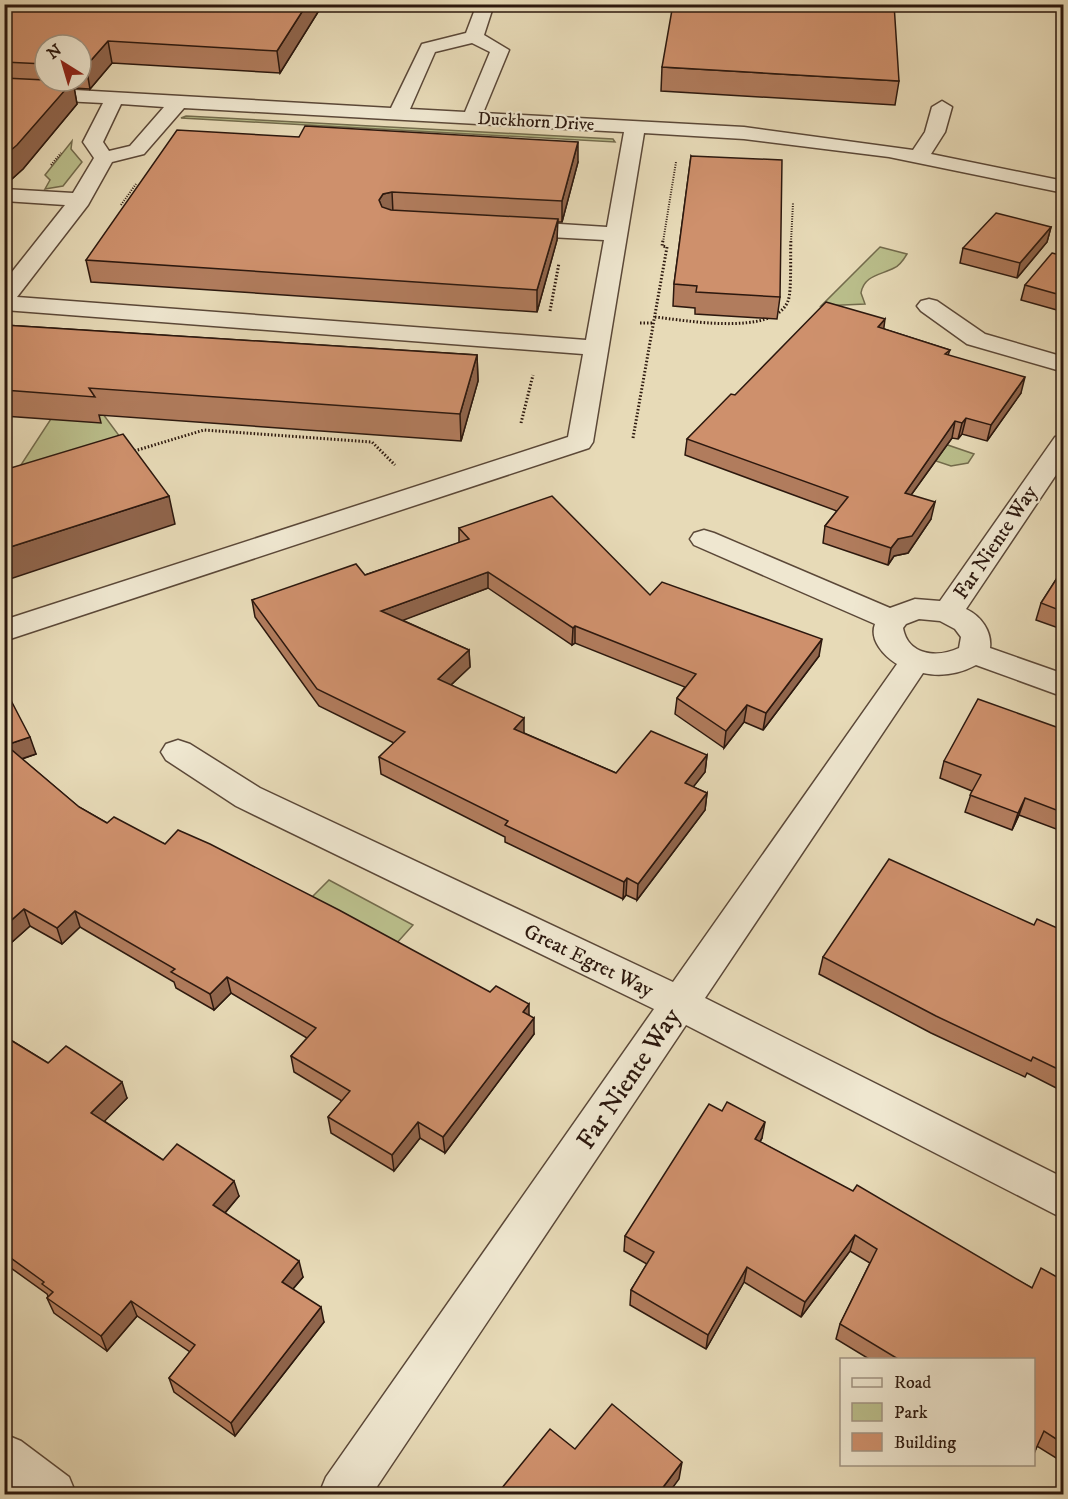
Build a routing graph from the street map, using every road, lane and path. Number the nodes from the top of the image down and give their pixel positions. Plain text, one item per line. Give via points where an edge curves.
1 (486, 4) edge
2 (474, 37) junction
3 (4, 92) edge
4 (115, 98) junction
5 (179, 101) junction
6 (942, 107) dead end
7 (398, 113) junction
8 (472, 117) junction
9 (635, 126) junction
10 (63, 151) dead end
11 (919, 156) junction
12 (104, 158) junction
13 (676, 159) dead end
14 (49, 168) dead end
15 (141, 177) edge
16 (1064, 187) edge
17 (4, 195) edge
18 (80, 200) junction
19 (793, 203) dead end
20 (120, 206) dead end
21 (497, 227) edge
22 (616, 234) junction
23 (4, 298) edge
24 (4, 303) edge
25 (929, 306) dead end
26 (655, 317) junction
27 (596, 348) junction
28 (1064, 365) edge
29 (522, 373) dead end
30 (521, 425) dead end
31 (633, 438) dead end
32 (1064, 443) edge
33 (124, 454) edge
34 (385, 469) dead end
35 (704, 539) dead end
36 (948, 612) junction
37 (891, 620) junction
38 (4, 631) edge
39 (974, 653) junction
40 (914, 662) junction
41 (1064, 686) edge
42 (178, 752) dead end
43 (679, 1003) junction
44 (1064, 1200) edge
45 (4, 1458) edge
46 (52, 1494) edge
47 (343, 1494) edge

1 - 2 street
2 - 7 street via 428,48
2 - 8 street via 500,50
3 - 4 street, Duckhorn Drive
4 - 5 street, Duckhorn Drive
4 - 12 street via 93,142
5 - 7 street, Duckhorn Drive
5 - 12 street via 137,150
6 - 11 street via 935,132
7 - 8 street, Duckhorn Drive
8 - 9 street, Duckhorn Drive
9 - 11 street, Duckhorn Drive via 802,139
9 - 22 street
10 - 14 path
11 - 16 street, Duckhorn Drive
12 - 18 street
13 - 26 path
15 - 20 path
17 - 18 street
18 - 23 street
19 - 26 path via 788,301 779,314 747,324
21 - 22 street
22 - 27 street
24 - 27 street
25 - 28 street via 976,339
26 - 31 path
27 - 38 street via 580,442
29 - 30 path via 533,374
32 - 36 street, Far Niente Way
33 - 34 path via 204,430 372,442 396,465
35 - 37 street
36 - 37 street via 915,609 903,611
36 - 39 street via 973,630 977,645
37 - 40 street via 886,633 888,640
39 - 40 street via 950,666
39 - 41 street
40 - 43 street, Far Niente Way
42 - 43 street, Great Egret Way via 248,797
43 - 44 street, Great Egret Way
43 - 47 street, Far Niente Way
45 - 46 street

